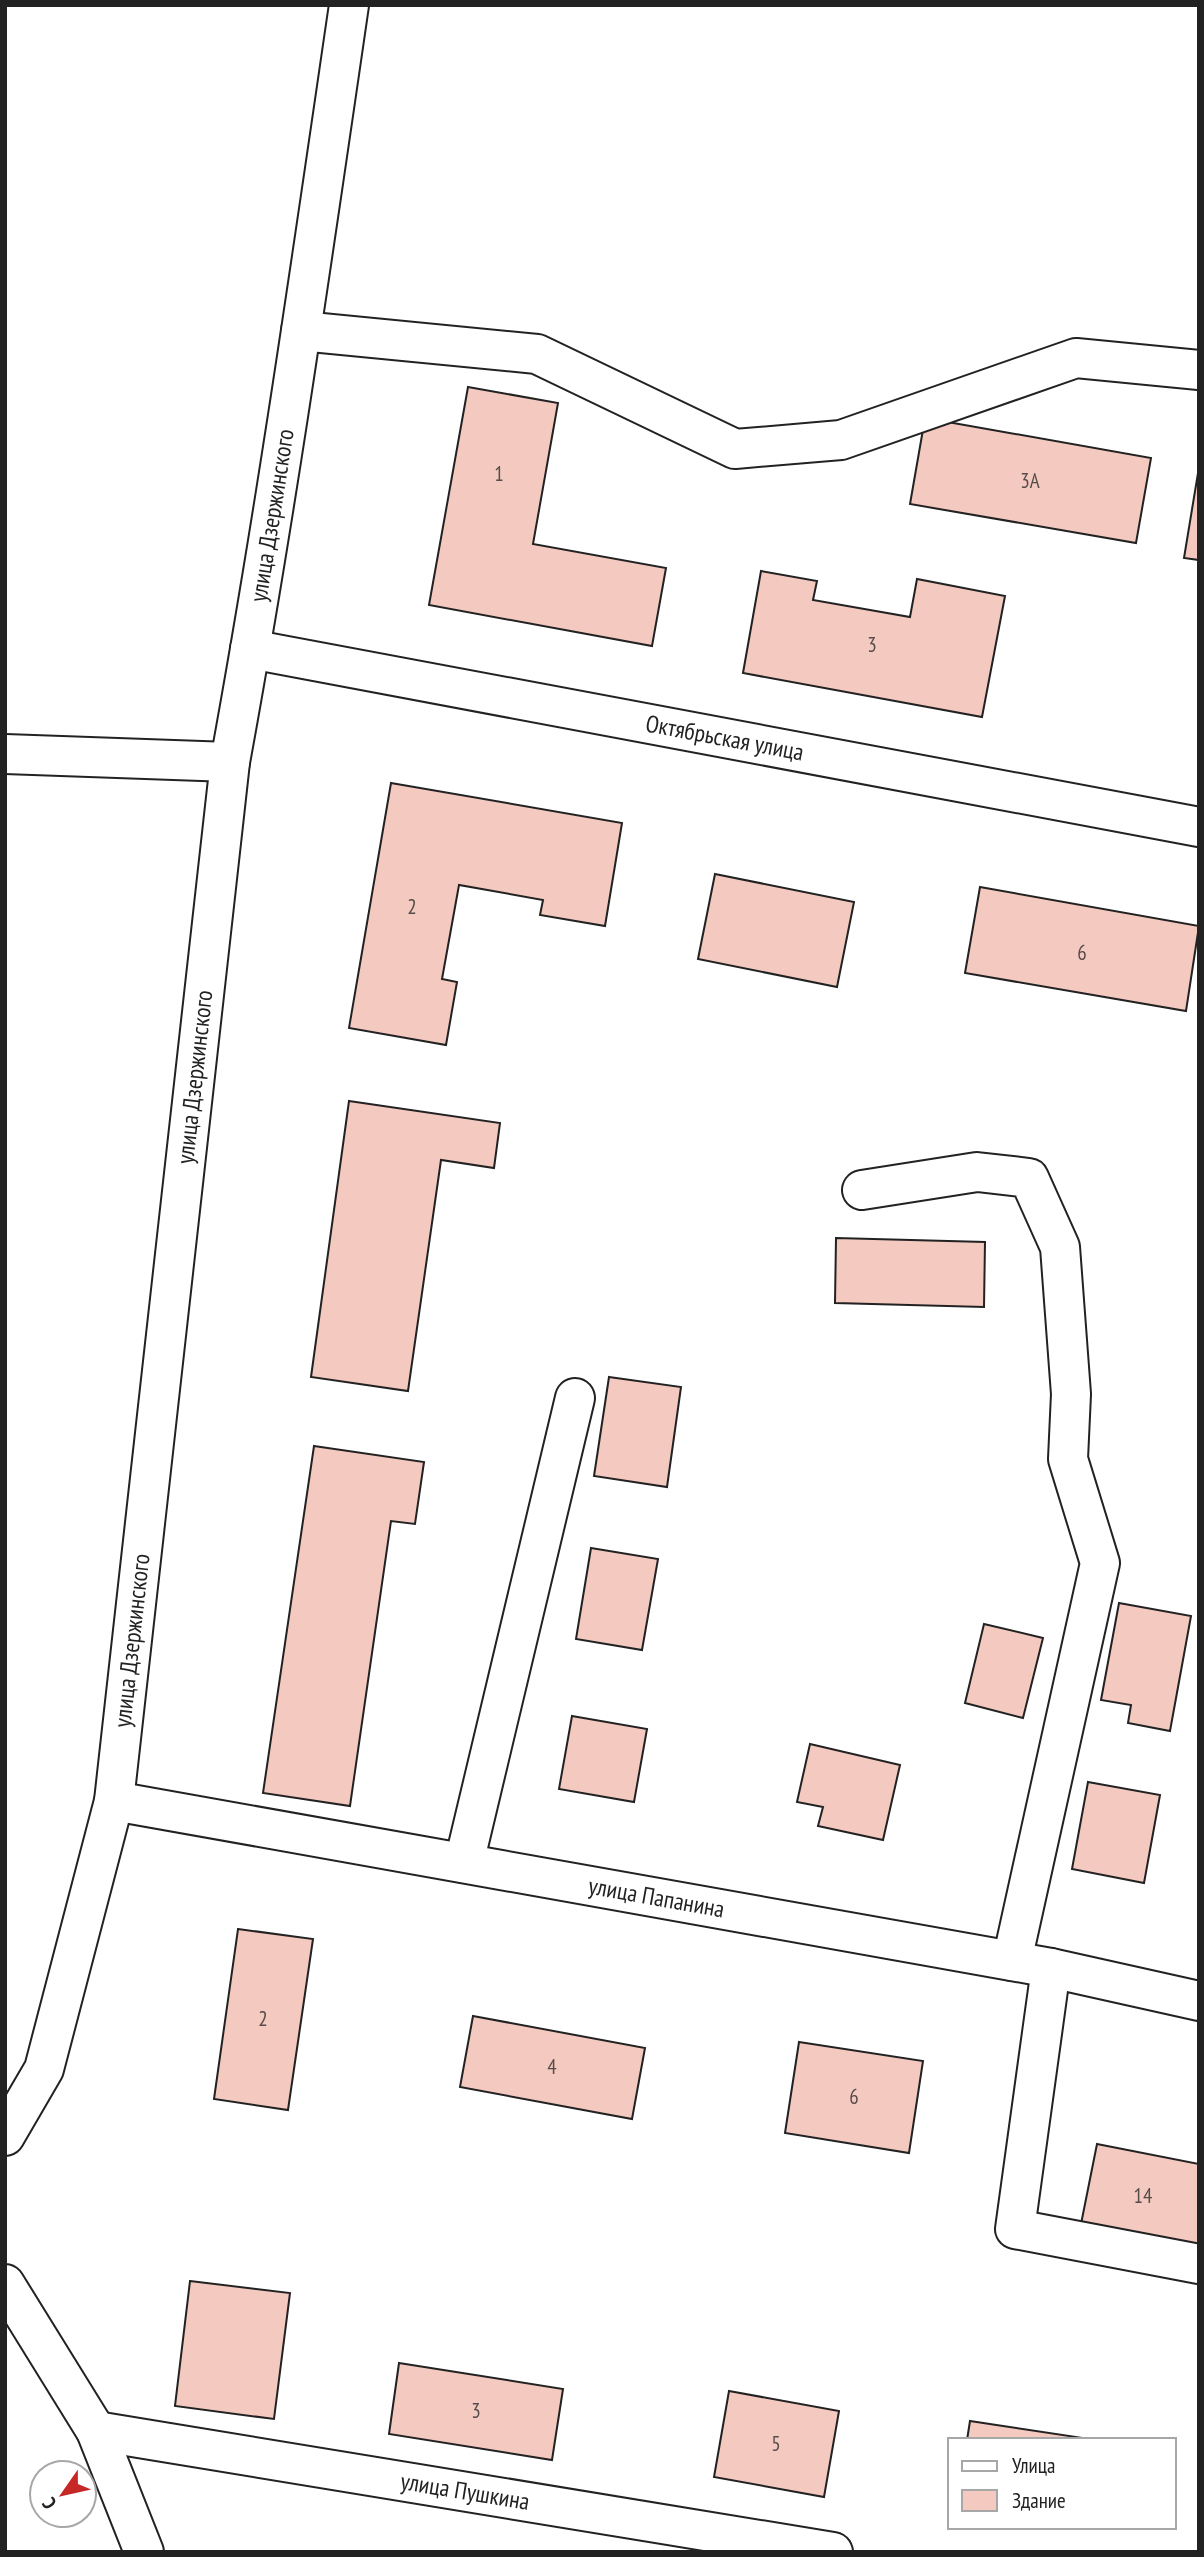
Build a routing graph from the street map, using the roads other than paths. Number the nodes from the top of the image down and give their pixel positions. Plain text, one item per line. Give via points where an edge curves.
1 (349, 5) edge
2 (301, 331) junction
3 (1199, 370) edge
4 (250, 649) junction
5 (5, 754) edge
6 (230, 762) junction
7 (1199, 827) edge
8 (862, 1190) dead end
9 (575, 1398) dead end
10 (114, 1801) junction
11 (464, 1863) junction
12 (1012, 1961) junction
13 (1051, 1968) junction
14 (1199, 2001) edge
15 (5, 2136) edge
16 (1199, 2264) edge
17 (5, 2284) edge
18 (96, 2431) junction
19 (144, 2552) edge
20 (833, 2552) edge

1 - 2 street, улица Дзержинского
2 - 3 street via 537,354 735,449 841,440 1076,358
2 - 4 street, улица Дзержинского
4 - 6 street, улица Дзержинского
4 - 7 street, Октябрьская улица
5 - 6 street
6 - 10 street, улица Дзержинского
8 - 12 street via 977,1172 1029,1178 1060,1247 1071,1394 1068,1459 1100,1563
9 - 11 street
10 - 11 street, улица Папанина
10 - 15 street, улица Дзержинского via 44,2069
11 - 12 street, улица Папанина
12 - 13 street, улица Папанина
13 - 14 street, улица Папанина
13 - 16 street via 1015,2229
17 - 18 street
18 - 19 street
18 - 20 street, улица Пушкина

